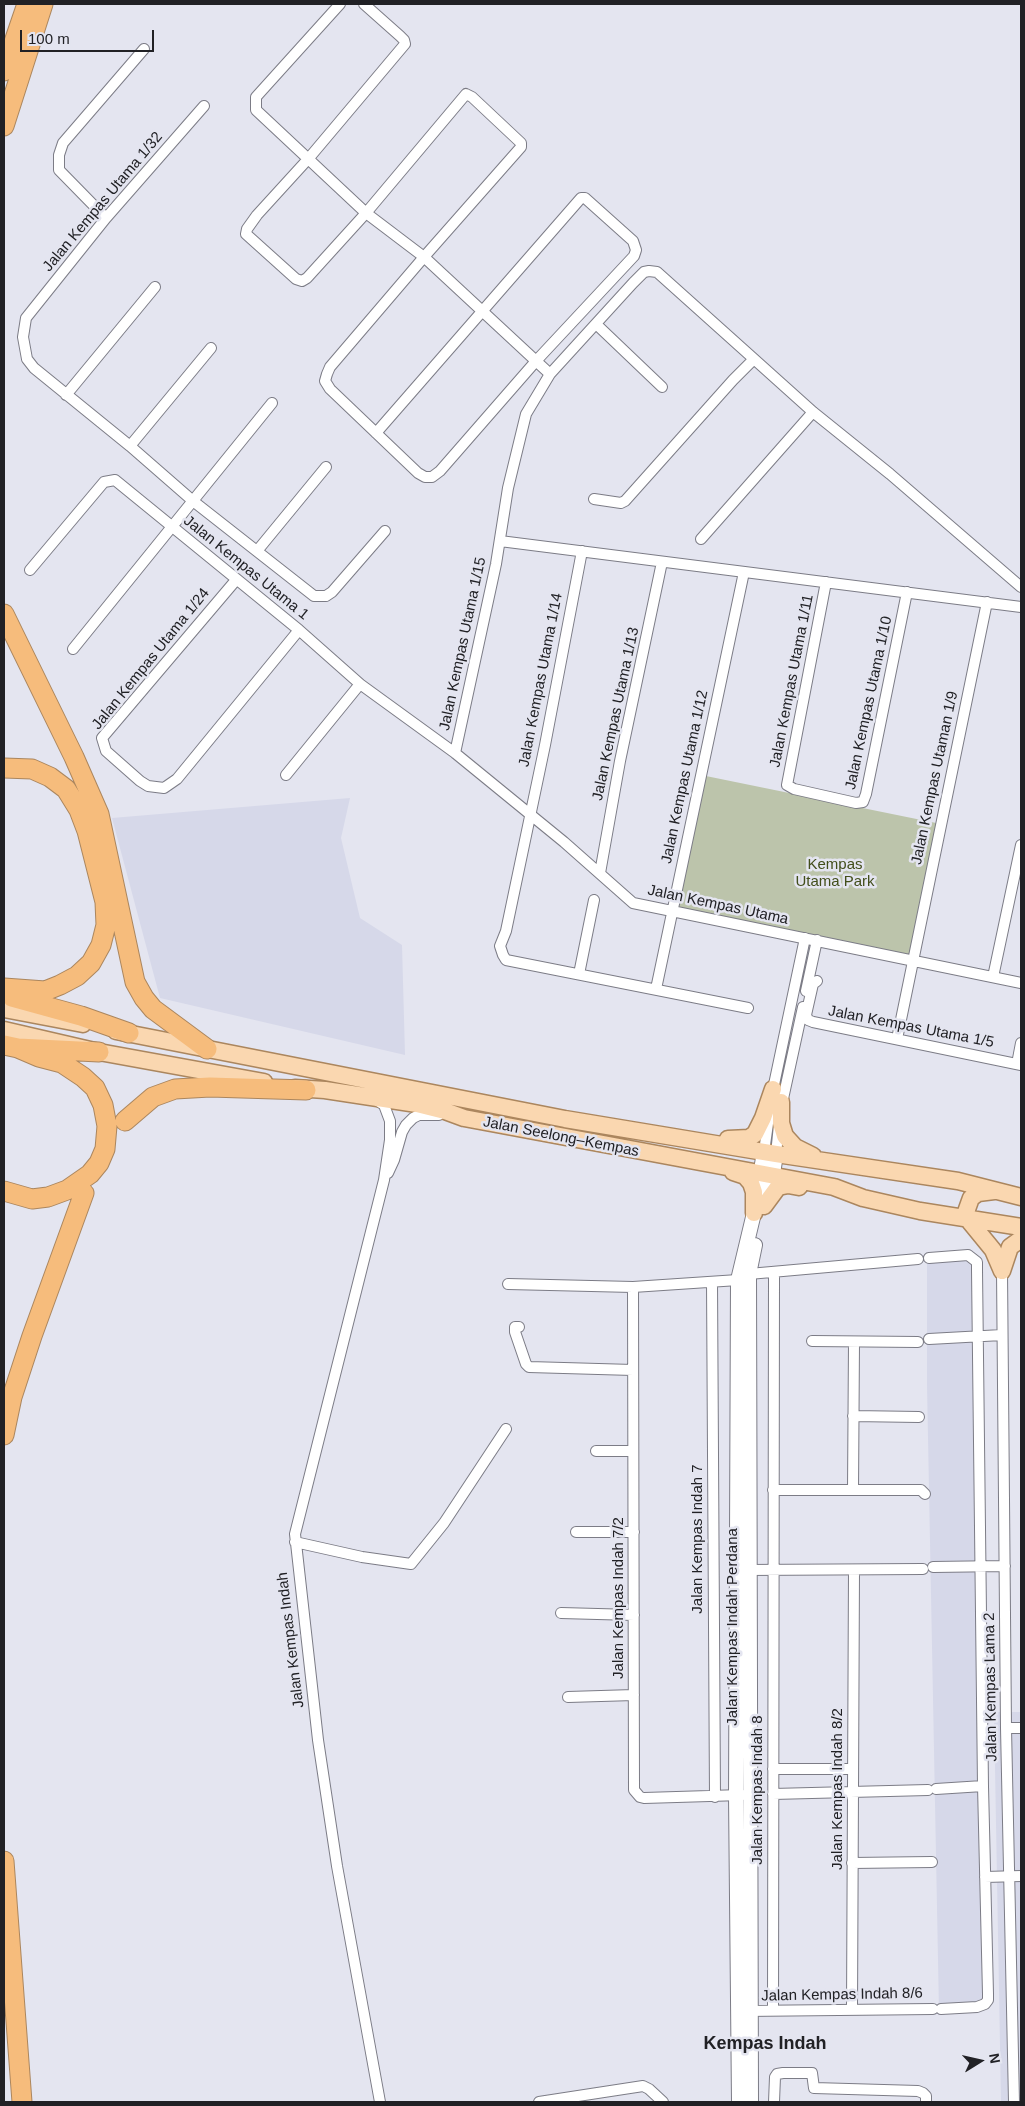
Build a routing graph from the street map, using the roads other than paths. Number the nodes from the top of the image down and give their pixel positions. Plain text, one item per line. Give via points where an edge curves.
1 (27, 4) edge
2 (43, 4) edge
3 (340, 4) edge
4 (364, 4) edge
5 (144, 49) dead end
6 (4, 71) edge
7 (204, 106) dead end
8 (4, 126) edge
9 (309, 158) junction
10 (366, 213) junction
11 (106, 218) junction
12 (424, 257) junction
13 (155, 287) dead end
14 (481, 310) junction
15 (596, 324) junction
16 (211, 348) dead end
17 (754, 359) junction
18 (536, 361) junction
19 (550, 374) junction
20 (662, 387) dead end
21 (66, 395) junction
22 (272, 403) dead end
23 (813, 412) junction
24 (376, 433) junction
25 (130, 446) junction
26 (326, 468) dead end
27 (594, 499) dead end
28 (193, 501) junction
29 (172, 528) junction
30 (386, 530) dead end
31 (701, 539) dead end
32 (500, 541) junction
33 (256, 551) junction
34 (582, 552) junction
35 (662, 562) junction
36 (30, 570) dead end
37 (744, 572) junction
38 (236, 580) junction
39 (826, 582) junction
40 (1021, 587) edge
41 (907, 592) junction
42 (987, 602) junction
43 (1021, 607) edge
44 (4, 614) edge
45 (299, 630) junction
46 (73, 649) dead end
47 (360, 684) junction
48 (455, 752) junction
49 (4, 768) edge
50 (286, 775) dead end
51 (788, 785) joint
52 (529, 815) junction
53 (1021, 845) edge
54 (600, 873) junction
55 (594, 900) dead end
56 (672, 910) junction
57 (805, 938) junction
58 (817, 940) junction
59 (913, 960) junction
60 (579, 974) junction
61 (993, 977) junction
62 (817, 981) dead end
63 (1021, 983) edge
64 (4, 988) edge
65 (656, 989) junction
66 (4, 995) edge
67 (748, 1008) dead end
68 (4, 1009) edge
69 (4, 1030) edge
70 (129, 1033) junction
71 (898, 1039) junction
72 (1021, 1043) edge
73 (11, 1046) edge
74 (207, 1049) junction
75 (99, 1052) junction
76 (1019, 1064) edge
77 (306, 1090) junction
78 (777, 1095) junction
79 (364, 1096) junction
80 (464, 1118) junction
81 (565, 1119) junction
82 (125, 1121) dead end
83 (770, 1153) junction
84 (671, 1157) junction
85 (831, 1162) junction
86 (767, 1173) junction
87 (384, 1180) junction
88 (4, 1191) edge
89 (997, 1191) junction
90 (84, 1193) dead end
91 (1021, 1197) edge
92 (863, 1198) junction
93 (759, 1209) junction
94 (966, 1217) junction
95 (1021, 1227) edge
96 (1021, 1239) edge
97 (929, 1258) dead end
98 (918, 1259) dead end
99 (1002, 1271) junction
100 (774, 1272) junction
101 (744, 1277) junction
102 (712, 1282) junction
103 (508, 1284) dead end
104 (633, 1287) junction
105 (519, 1327) dead end
106 (1002, 1335) junction
107 (977, 1336) junction
108 (929, 1339) dead end
109 (812, 1341) dead end
110 (854, 1342) junction
111 (918, 1342) dead end
112 (633, 1370) junction
113 (853, 1416) junction
114 (919, 1417) dead end
115 (506, 1429) dead end
116 (4, 1435) edge
117 (596, 1451) dead end
118 (633, 1451) junction
119 (773, 1490) junction
120 (853, 1490) junction
121 (925, 1494) dead end
122 (576, 1532) dead end
123 (634, 1532) junction
124 (295, 1542) junction
125 (981, 1566) junction
126 (1005, 1566) junction
127 (742, 1570) junction
128 (773, 1570) junction
129 (854, 1570) junction
130 (561, 1613) dead end
131 (634, 1615) junction
132 (634, 1695) junction
133 (568, 1697) dead end
134 (1006, 1728) junction
135 (1021, 1728) edge
136 (773, 1769) junction
137 (853, 1769) junction
138 (983, 1786) junction
139 (853, 1792) junction
140 (773, 1794) junction
141 (743, 1795) junction
142 (715, 1796) junction
143 (4, 1860) edge
144 (932, 1862) dead end
145 (852, 1863) junction
146 (1010, 1876) junction
147 (1021, 1876) edge
148 (985, 1877) junction
149 (852, 2009) junction
150 (773, 2010) junction
151 (744, 2011) junction
152 (1017, 2023) edge
153 (22, 2102) edge
154 (380, 2102) edge
155 (539, 2102) edge
156 (663, 2102) edge
157 (739, 2102) edge
158 (751, 2102) edge
159 (774, 2102) edge
160 (926, 2102) edge
161 (1014, 2102) edge

1 - 6 highway
2 - 8 highway
3 - 9 street via 256,97 255,108 260,115
4 - 9 street via 405,44
5 - 11 street via 63,143 59,155 59,170
7 - 11 street, Jalan Kempas Utama 1/32
9 - 10 street
9 - 10 street via 257,215 247,229 250,240 296,280 302,281
10 - 12 street
10 - 12 street via 466,94 472,97 522,143 521,147
11 - 21 street, Jalan Kempas Utama 1/32 via 26,318 23,337 27,359
12 - 14 street
12 - 24 street via 330,367 325,381
13 - 21 street
14 - 18 street
14 - 18 street via 580,198 585,198 633,241 634,256
14 - 24 street
15 - 17 street, Jalan Kempas Utama 1/15 via 644,272 657,272
15 - 19 street, Jalan Kempas Utama 1/15
15 - 20 street
16 - 25 street
17 - 23 street, Jalan Kempas Utama 1/15
17 - 27 street via 625,500
18 - 19 street
18 - 24 street via 432,477 418,473
19 - 32 street, Jalan Kempas Utama 1/15 via 526,414 508,488
21 - 25 street
22 - 28 street
23 - 31 street
23 - 40 street, Jalan Kempas Utama 1/15
25 - 28 street
26 - 33 street
28 - 29 street
28 - 33 street
29 - 36 street, Jalan Kempas Utama 1 via 115,480 110,480 104,482
29 - 38 street, Jalan Kempas Utama 1
29 - 46 street
30 - 33 street via 332,592 320,597 308,593
32 - 34 street
32 - 48 street, Jalan Kempas Utama 1/15
34 - 35 street
34 - 52 street, Jalan Kempas Utama 1/14
35 - 37 street
35 - 54 street, Jalan Kempas Utama 1/13
37 - 39 street
37 - 56 street, Jalan Kempas Utama 1/12
38 - 45 street, Jalan Kempas Utama 1
38 - 45 street, Jalan Kempas Utama 1/24 via 102,738 106,751 140,781 148,786 164,788 177,779
39 - 41 street
39 - 51 street, Jalan Kempas Utama 1/11
41 - 42 street
41 - 51 street, Jalan Kempas Utama 1/10 via 863,802 794,789
42 - 43 street
42 - 59 street, Jalan Kempas Utaman 1/9
44 - 74 highway via 99,814 135,982 153,1009
45 - 47 street, Jalan Kempas Utama 1
47 - 48 street, Jalan Kempas Utama
47 - 50 street
48 - 52 street, Jalan Kempas Utama
49 - 64 highway via 32,769 66,789 87,831 105,902 106,925 101,945 91,963 77,976 45,990
52 - 54 street, Jalan Kempas Utama
52 - 60 street, Jalan Kempas Utama 1/14 via 506,931 500,946 502,955 506,960
53 - 61 street
54 - 56 street, Jalan Kempas Utama via 633,902
55 - 60 street
56 - 57 street, Jalan Kempas Utama
56 - 65 street, Jalan Kempas Utama 1/12
57 - 58 street, Jalan Kempas Utama
57 - 78 street
58 - 59 street, Jalan Kempas Utama
58 - 78 street via 797,1038
59 - 61 street, Jalan Kempas Utama
59 - 71 street, Jalan Kempas Utaman 1/9
60 - 65 street, Jalan Kempas Utama 1/14
61 - 63 street, Jalan Kempas Utama
62 - 71 street, Jalan Kempas Utama 1/5 via 812,984 806,1015 808,1020
65 - 67 street, Jalan Kempas Utama 1/14
66 - 70 highway
68 - 70 main road, Jalan Seelong–Kempas
69 - 75 main road, Jalan Seelong–Kempas
70 - 74 main road, Jalan Seelong–Kempas
71 - 76 street, Jalan Kempas Utama 1/5
72 - 76 street
73 - 75 highway
73 - 88 highway via 62,1063 83,1077 95,1088 103,1105 107,1126 105,1149 99,1163 90,1174 67,1190 32,1199
74 - 81 main road, Jalan Seelong–Kempas
75 - 77 main road, Jalan Seelong–Kempas
77 - 79 main road, Jalan Seelong–Kempas
77 - 82 highway via 175,1089 154,1097
78 - 81 main road via 760,1127 749,1138 702,1135 627,1120
78 - 83 street
78 - 83 street
78 - 85 main road via 781,1123 790,1143
79 - 80 main road, Jalan Seelong–Kempas via 417,1104
79 - 87 street via 381,1103 389,1115 390,1140
80 - 84 main road, Jalan Seelong–Kempas
80 - 87 street via 429,1114 413,1118 402,1132
81 - 83 main road, Jalan Seelong–Kempas
83 - 85 main road, Jalan Seelong–Kempas
83 - 86 street, Jalan Kempas Indah Perdana
84 - 86 main road, Jalan Seelong–Kempas
84 - 93 main road via 744,1176 753,1186
85 - 89 main road, Jalan Seelong–Kempas via 958,1180
86 - 92 main road, Jalan Seelong–Kempas via 834,1187
86 - 93 street, Jalan Kempas Indah Perdana
87 - 124 street, Jalan Kempas Indah via 318,1436
89 - 91 main road, Jalan Seelong–Kempas
89 - 94 main road via 986,1191 971,1198
90 - 116 highway via 12,1397
92 - 93 main road via 788,1185 778,1187
92 - 94 main road, Jalan Seelong–Kempas
93 - 101 street, Jalan Kempas Indah Perdana
94 - 95 main road, Jalan Seelong–Kempas
94 - 99 main road via 993,1250
96 - 99 main road via 1010,1247
97 - 107 street via 968,1255 977,1262
98 - 100 street
99 - 106 street, Jalan Kempas Lama 2
100 - 101 street
100 - 119 street, Jalan Kempas Indah 8
101 - 102 street
101 - 127 street, Jalan Kempas Indah Perdana
102 - 104 street
102 - 142 street, Jalan Kempas Indah 7
103 - 104 street
104 - 112 street, Jalan Kempas Indah 7/2
105 - 112 street via 515,1332 529,1367
106 - 107 street
106 - 126 street, Jalan Kempas Lama 2
107 - 108 street
107 - 125 street
109 - 110 street
110 - 111 street
110 - 113 street
112 - 118 street, Jalan Kempas Indah 7/2
113 - 114 street
113 - 120 street
115 - 124 street via 444,1523 411,1564
117 - 118 street
118 - 123 street, Jalan Kempas Indah 7/2
119 - 120 street
119 - 128 street, Jalan Kempas Indah 8
120 - 121 street via 921,1490
122 - 123 street
123 - 131 street, Jalan Kempas Indah 7/2
124 - 154 street, Jalan Kempas Indah via 318,1740 337,1866
125 - 126 street
125 - 129 street
125 - 138 street
126 - 134 street, Jalan Kempas Lama 2
127 - 128 street
127 - 141 street, Jalan Kempas Indah Perdana
128 - 129 street
128 - 136 street, Jalan Kempas Indah 8
129 - 137 street, Jalan Kempas Indah 8/2
130 - 131 street
131 - 132 street, Jalan Kempas Indah 7/2
132 - 133 street
132 - 142 street, Jalan Kempas Indah 7/2 via 634,1790 637,1794 644,1798
134 - 135 street
134 - 146 street, Jalan Kempas Lama 2
136 - 137 street
136 - 140 street, Jalan Kempas Indah 8
137 - 139 street, Jalan Kempas Indah 8/2
138 - 139 street
138 - 148 street
139 - 140 street
139 - 145 street, Jalan Kempas Indah 8/2
140 - 150 street, Jalan Kempas Indah 8
141 - 142 street, Jalan Kempas Indah 7/2
141 - 151 street, Jalan Kempas Indah Perdana
143 - 153 highway
144 - 145 street
145 - 149 street, Jalan Kempas Indah 8/2
146 - 147 street
146 - 148 street
146 - 152 street, Jalan Kempas Lama 2
148 - 149 street, Jalan Kempas Indah 8/6 via 988,2000 985,2004 937,2009
149 - 150 street, Jalan Kempas Indah 8/6
150 - 151 street, Jalan Kempas Indah 8/6
151 - 157 street, Jalan Kempas Indah Perdana
151 - 158 street, Jalan Kempas Indah Perdana
152 - 161 street, Jalan Kempas Lama 2
155 - 156 street via 643,2086
159 - 160 street via 775,2077 783,2072 812,2073 814,2088 918,2091 926,2096

